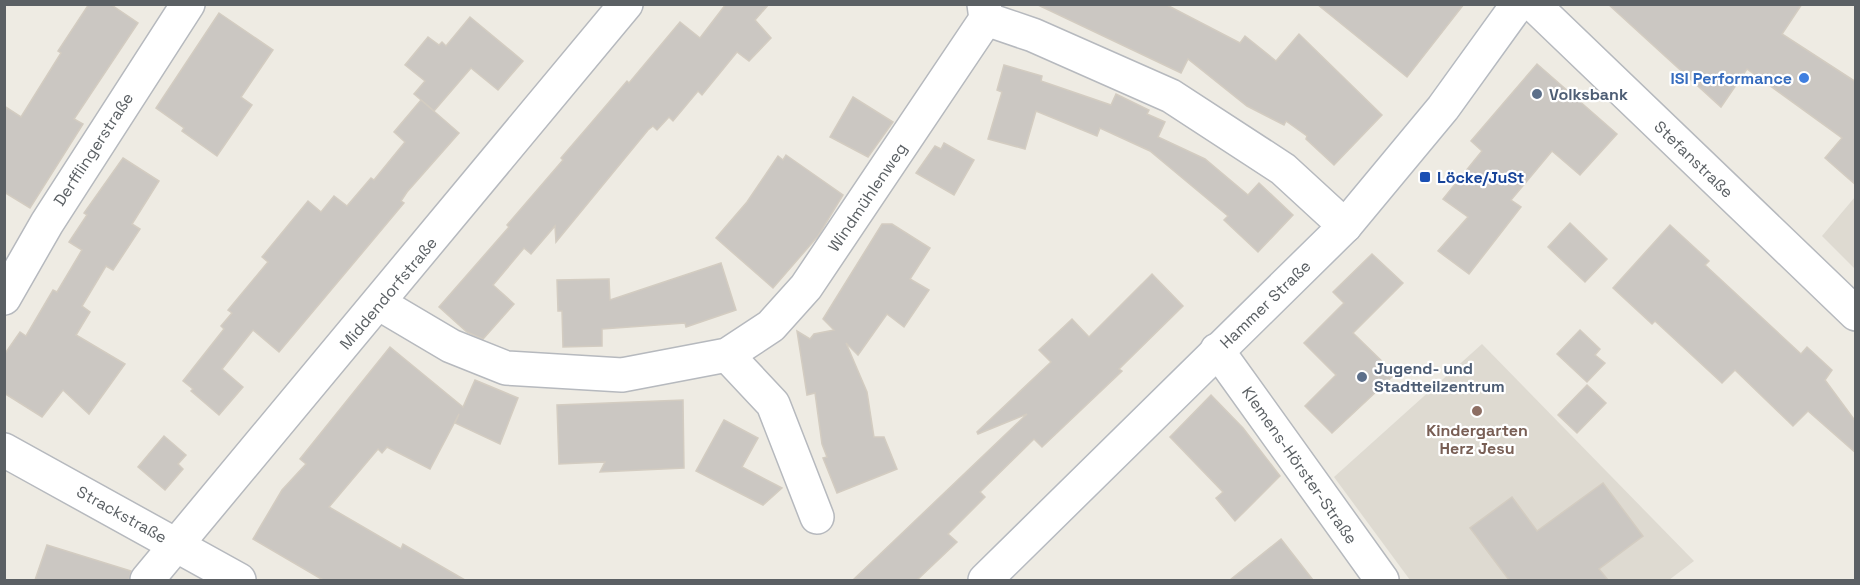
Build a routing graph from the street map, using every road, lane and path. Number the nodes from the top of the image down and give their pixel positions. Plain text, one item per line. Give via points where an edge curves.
1 (188, 4) edge
2 (626, 4) edge
3 (1518, 4) edge
4 (1533, 4) edge
5 (985, 12) edge
6 (1345, 225) junction
7 (4, 298) edge
8 (380, 304) junction
9 (1856, 314) edge
10 (1217, 351) junction
11 (727, 355) junction
12 (4, 450) edge
13 (817, 517) dead end
14 (175, 544) junction
15 (147, 580) edge
16 (239, 580) edge
17 (985, 580) edge
18 (1382, 580) edge

1 - 7 street, Derfflingerstraße via 47,223
2 - 8 street, Middendorfstraße
3 - 6 street, Hammer Straße via 1443,108
4 - 9 street, Stefanstraße
5 - 6 street, Windmühlenweg via 1171,96 1283,169
5 - 11 street, Windmühlenweg via 806,287 771,326
6 - 10 street, Hammer Straße
8 - 11 street, Windmühlenweg via 452,346 506,368 622,375
8 - 14 street, Middendorfstraße
10 - 17 street, Hammer Straße
10 - 18 street, Klemens-Hörster-Straße
11 - 13 street via 773,404
12 - 14 street, Strackstraße
14 - 15 street, Middendorfstraße
14 - 16 street, Strackstraße

